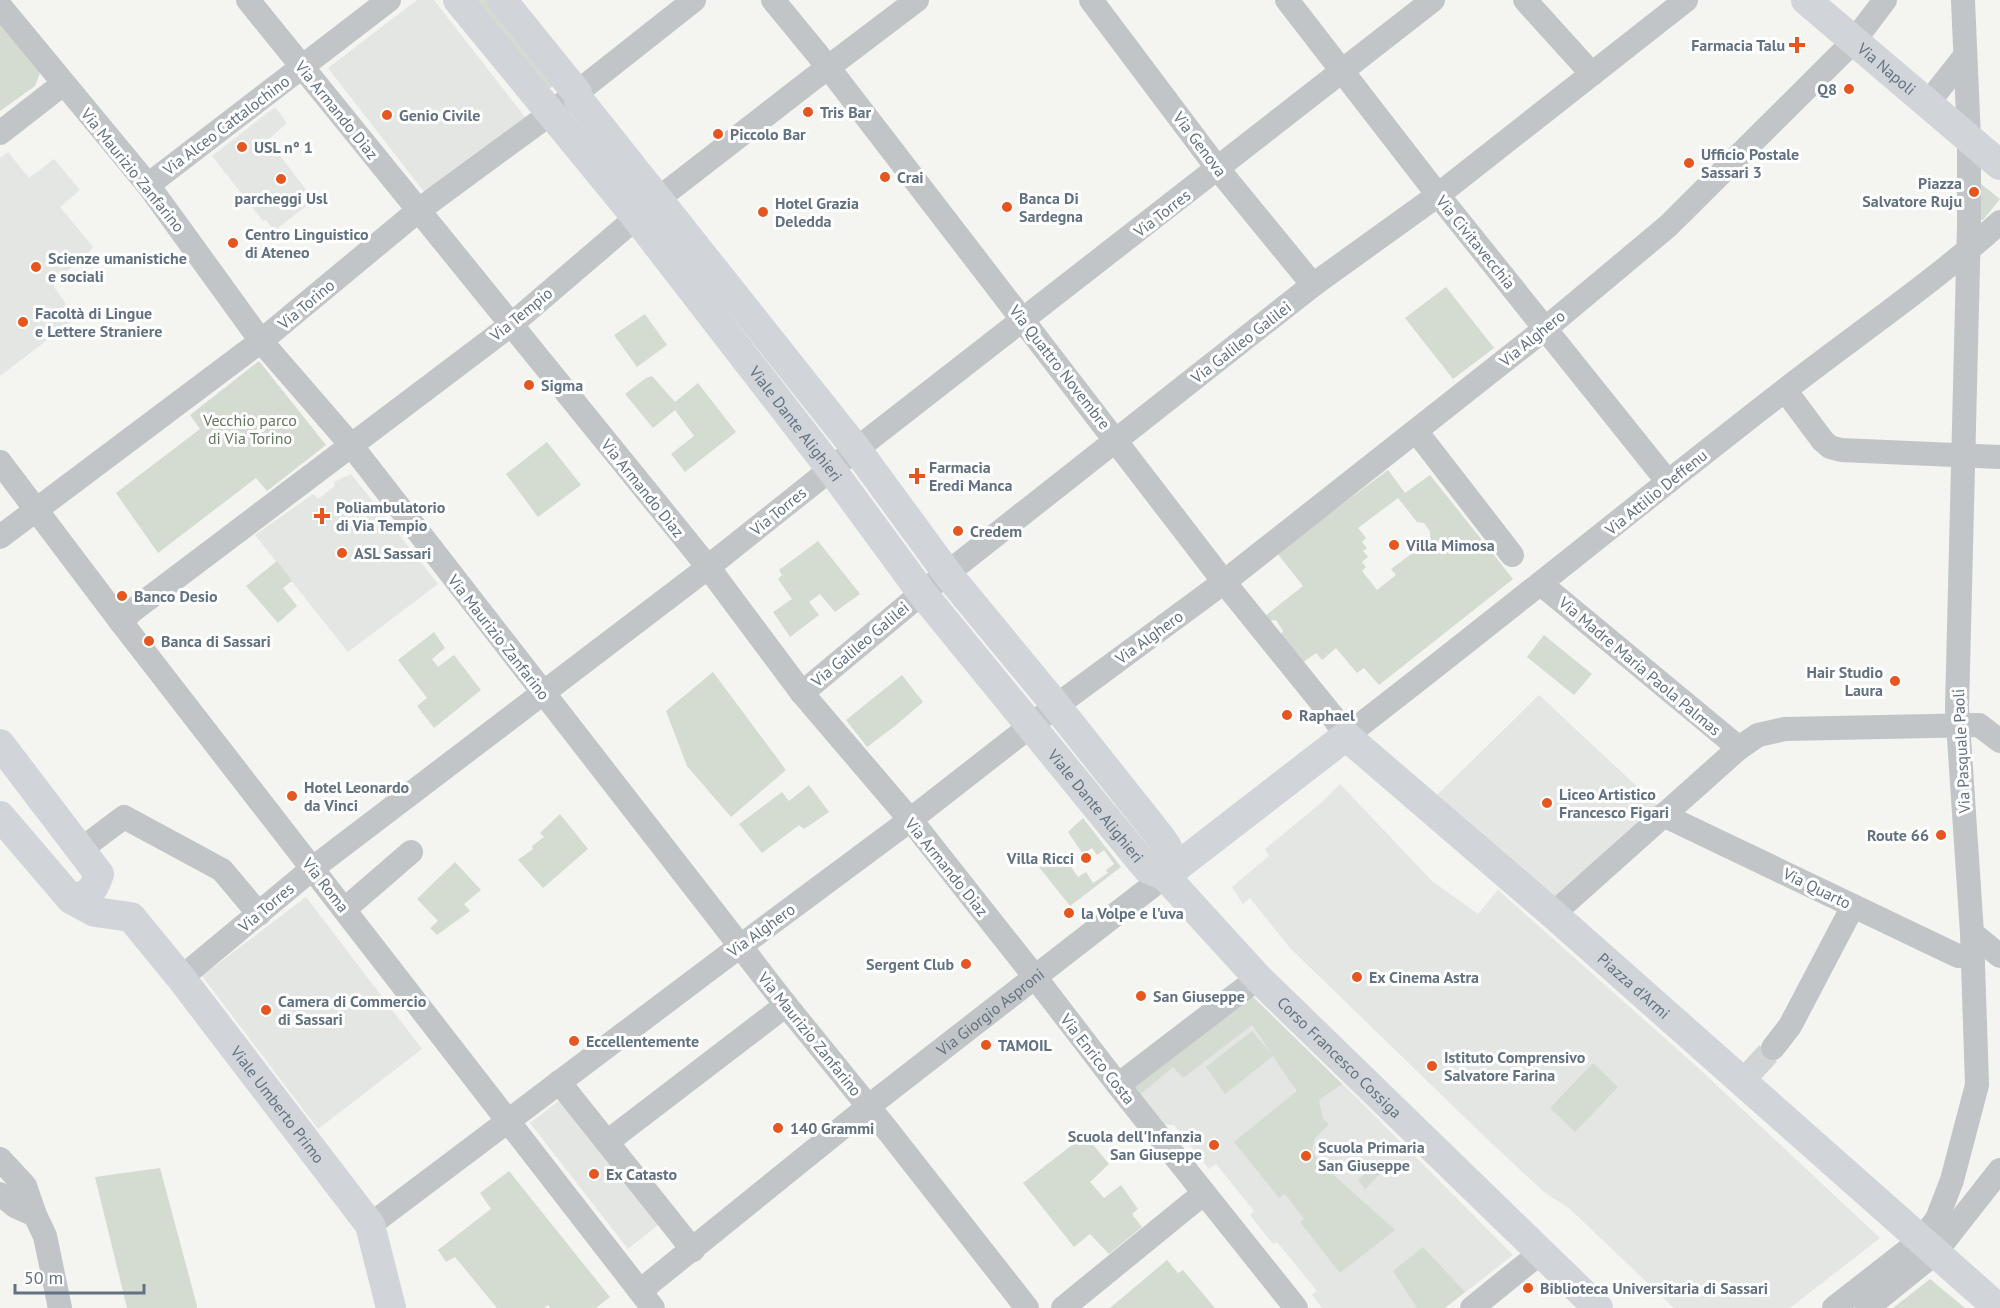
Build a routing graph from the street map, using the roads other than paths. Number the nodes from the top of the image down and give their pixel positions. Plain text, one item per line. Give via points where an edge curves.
1 (248, 0) edge
2 (389, 0) edge
3 (458, 0) edge
4 (502, 0) edge
5 (694, 0) edge
6 (773, 0) edge
7 (917, 0) edge
8 (1091, 0) edge
9 (1287, 0) edge
10 (1433, 0) edge
11 (1525, 0) edge
12 (1686, 0) edge
13 (1806, 0) edge
14 (1886, 0) edge
15 (1963, 0) edge
16 (0, 6) edge
17 (1854, 41) junction
18 (1965, 56) junction
19 (828, 67) junction
20 (302, 68) junction
21 (1341, 71) junction
22 (1592, 74) junction
23 (63, 84) junction
24 (577, 93) junction
25 (1928, 104) junction
26 (551, 113) junction
27 (0, 133) edge
28 (1969, 139) junction
29 (2000, 165) edge
30 (1218, 169) junction
31 (148, 185) junction
32 (1438, 195) junction
33 (647, 208) junction
34 (419, 210) junction
35 (2000, 222) edge
36 (1969, 250) junction
37 (1312, 285) junction
38 (1023, 321) junction
39 (512, 324) junction
40 (1546, 328) junction
41 (261, 341) junction
42 (1785, 390) junction
43 (1416, 431) junction
44 (1117, 441) junction
45 (351, 445) junction
46 (857, 450) junction
47 (1963, 455) junction
48 (2000, 457) edge
49 (0, 462) edge
50 (831, 469) junction
51 (1668, 482) junction
52 (35, 509) junction
53 (0, 537) edge
54 (1512, 555) dead end
55 (708, 567) junction
56 (948, 573) junction
57 (1224, 582) junction
58 (1541, 584) junction
59 (922, 593) junction
60 (121, 622) junction
61 (802, 693) junction
62 (543, 694) junction
63 (1056, 706) junction
64 (1959, 725) junction
65 (1031, 726) junction
66 (1346, 735) junction
67 (2000, 741) edge
68 (0, 744) edge
69 (1739, 748) junction
70 (1663, 815) junction
71 (0, 816) edge
72 (910, 820) junction
73 (80, 850) junction
74 (411, 852) dead end
75 (313, 868) junction
76 (1165, 876) junction
77 (71, 899) junction
78 (1853, 906) junction
79 (345, 909) junction
80 (259, 914) junction
81 (1553, 914) junction
82 (1972, 945) junction
83 (740, 946) junction
84 (2000, 956) edge
85 (1035, 977) junction
86 (181, 978) junction
87 (1258, 978) junction
88 (786, 1005) junction
89 (1773, 1048) tunnel mouth
90 (559, 1082) junction
91 (1118, 1085) junction
92 (868, 1106) junction
93 (507, 1121) junction
94 (606, 1142) junction
95 (0, 1159) edge
96 (2000, 1170) edge
97 (1952, 1180) junction
98 (1204, 1193) junction
99 (0, 1194) edge
100 (1982, 1194) junction
101 (34, 1215) junction
102 (370, 1225) junction
103 (1928, 1247) junction
104 (693, 1250) junction
105 (1540, 1253) junction
106 (647, 1300) edge
107 (60, 1308) edge
108 (391, 1308) edge
109 (1027, 1308) edge
110 (1063, 1308) edge
111 (1296, 1308) edge
112 (1472, 1308) edge
113 (1598, 1308) edge
114 (1834, 1308) edge
115 (1867, 1308) edge
116 (1998, 1308) edge

1 - 20 street, Via Armando Diaz
2 - 20 street, Via Alceo Cattalochino
3 - 26 main road, Viale Dante Alighieri
4 - 24 main road, Viale Dante Alighieri
5 - 24 street, Via Torino
6 - 19 street, Via Quattro Novembre
7 - 19 street, Via Tempio
8 - 30 street, Via Genova
9 - 21 street, Via Civitavecchia
10 - 21 street, Via Torres
11 - 22 street
12 - 22 street, Via Galileo Galilei
13 - 17 main road, Via Napoli
14 - 17 street, Via Alghero
15 - 18 street
16 - 23 street, Via Maurizio Zanfarino
17 - 25 main road, Via Napoli
17 - 40 street, Via Alghero via 1668,226
18 - 25 street
18 - 28 street
19 - 33 street, Via Tempio
19 - 38 street, Via Quattro Novembre
20 - 31 street, Via Alceo Cattalochino
20 - 34 street, Via Armando Diaz
21 - 30 street, Via Torres
21 - 32 street, Via Civitavecchia
22 - 32 street, Via Galileo Galilei
23 - 27 street
23 - 31 street, Via Maurizio Zanfarino
24 - 26 street, Via Torino
24 - 33 main road, Viale Dante Alighieri
25 - 28 main road, Via Napoli
26 - 33 main road, Viale Dante Alighieri
26 - 34 street, Via Torino
28 - 29 main road
28 - 36 street
30 - 37 street, Via Genova
30 - 38 street, Via Torres
31 - 41 street, Via Maurizio Zanfarino
32 - 37 street, Via Galileo Galilei
32 - 40 street, Via Civitavecchia
33 - 39 street, Via Tempio
33 - 46 main road, Viale Dante Alighieri
33 - 50 main road, Viale Dante Alighieri
34 - 39 street, Via Armando Diaz
34 - 41 street, Via Torino
35 - 36 street
36 - 42 street, Via Attilio Deffenu
36 - 47 street, Via Pasquale Paoli
37 - 44 street, Via Galileo Galilei
38 - 44 street, Via Quattro Novembre
38 - 46 street, Via Torres
39 - 45 street, Via Tempio
39 - 55 street, Via Armando Diaz
40 - 43 street, Via Alghero
40 - 51 street, Via Civitavecchia
41 - 45 street, Via Maurizio Zanfarino
41 - 52 street, Via Torino
42 - 47 street via 1830,447
42 - 51 street, Via Attilio Deffenu
43 - 54 street
43 - 57 street, Via Alghero
44 - 56 street, Via Galileo Galilei
44 - 57 street, Via Quattro Novembre
45 - 60 street, Via Tempio
45 - 62 street, Via Maurizio Zanfarino
46 - 50 street, Via Torres
46 - 56 main road, Viale Dante Alighieri
47 - 48 street
47 - 64 street, Via Pasquale Paoli
49 - 52 street, Via Roma
50 - 55 street, Via Torres
50 - 59 main road, Viale Dante Alighieri
51 - 58 street, Via Attilio Deffenu
52 - 53 street, Via Torino
52 - 60 street, Via Roma
55 - 61 street, Via Armando Diaz
55 - 62 street, Via Torres
56 - 59 street, Via Galileo Galilei
56 - 63 main road, Viale Dante Alighieri
57 - 63 street, Via Alghero
57 - 66 street, Via Quattro Novembre
58 - 66 street, Via Attilio Deffenu
58 - 69 street, Via Madre Maria Paola Palmas
59 - 61 street, Via Galileo Galilei
59 - 65 main road, Viale Dante Alighieri
60 - 75 street, Via Roma
61 - 72 street, Via Armando Diaz
62 - 75 street, Via Torres
62 - 83 street, Via Maurizio Zanfarino
63 - 65 street, Via Alghero
63 - 76 main road, Viale Dante Alighieri via 1167,847
64 - 67 street via 1979,725
64 - 69 street via 1785,729 1758,735
64 - 82 street, Via Pasquale Paoli
65 - 72 street, Via Alghero
65 - 76 main road, Viale Dante Alighieri via 1140,861
66 - 76 main road, Via Giorgio Asproni
66 - 81 main road, Piazza d'Armi
68 - 73 main road
69 - 70 street
70 - 78 street, Via Quarto
70 - 81 street
71 - 77 main road
72 - 83 street, Via Alghero
72 - 85 street, Via Armando Diaz
73 - 77 main road via 99,874 86,896
73 - 80 street via 124,818 222,870
74 - 79 street
75 - 79 street, Via Roma
75 - 80 street, Via Torres
76 - 85 street, Via Giorgio Asproni
76 - 87 main road, Corso Francesco Cossiga
77 - 86 main road, Viale Umberto Primo via 94,912 131,917
78 - 82 street, Via Quarto via 1958,956
78 - 89 street via 1790,1026
79 - 93 street, Via Roma
80 - 86 street, Via Torres
81 - 103 main road, Piazza d'Armi via 1747,1076
82 - 84 street
82 - 97 street, Via Pasquale Paoli via 1977,1085
83 - 88 street, Via Maurizio Zanfarino
83 - 90 street, Via Alghero
85 - 91 street, Via Enrico Costa
85 - 92 street, Via Giorgio Asproni
86 - 102 main road, Viale Umberto Primo
87 - 91 street
87 - 105 main road, Corso Francesco Cossiga
88 - 92 street, Via Maurizio Zanfarino
88 - 94 street
90 - 93 street, Via Alghero
90 - 94 street
91 - 98 street, Via Enrico Costa
92 - 104 street, Via Giorgio Asproni
92 - 109 street, Via Maurizio Zanfarino
93 - 102 street, Via Alghero
93 - 106 street, Via Roma
94 - 104 street
95 - 101 street via 25,1186
96 - 100 street
97 - 100 street via 1964,1195
97 - 103 street, Via Pasquale Paoli
98 - 110 street
98 - 111 street, Via Enrico Costa
99 - 101 street
100 - 103 street
101 - 107 street via 45,1236
102 - 108 main road, Viale Umberto Primo
103 - 114 street
103 - 115 street
103 - 116 main road, Piazza d'Armi
104 - 106 street, Via Giorgio Asproni
105 - 112 street
105 - 113 main road, Corso Francesco Cossiga

